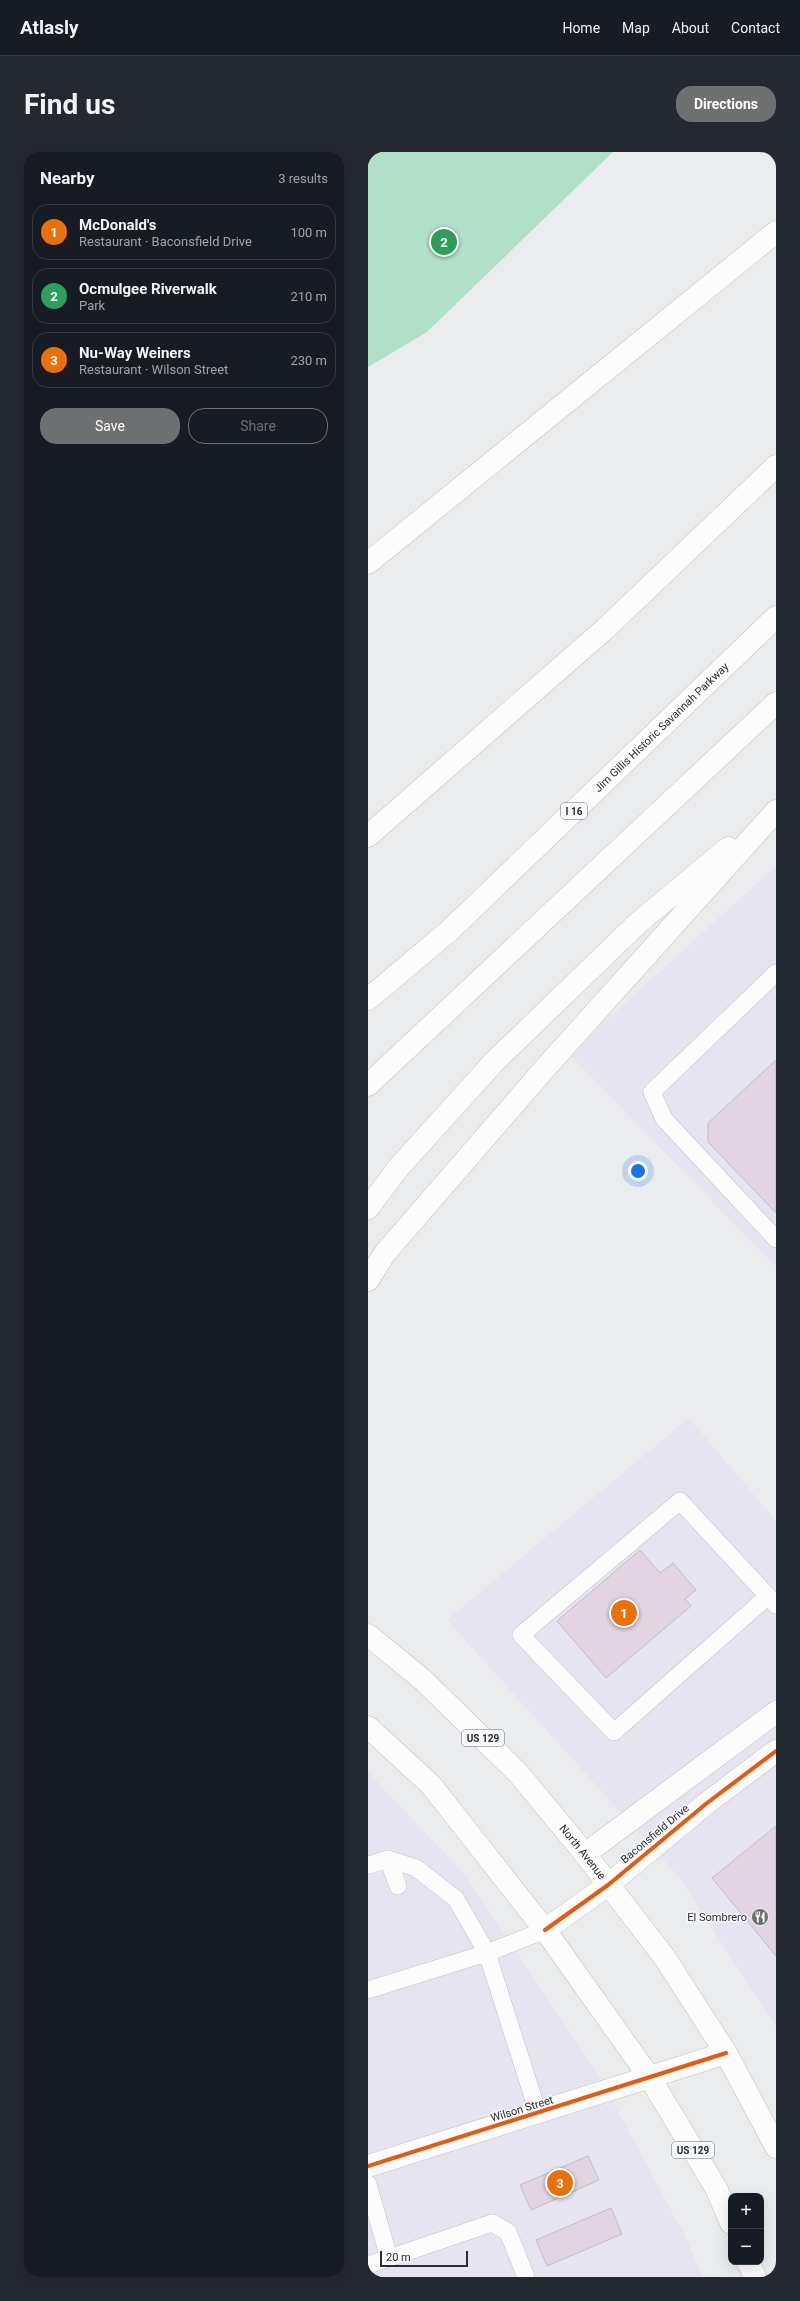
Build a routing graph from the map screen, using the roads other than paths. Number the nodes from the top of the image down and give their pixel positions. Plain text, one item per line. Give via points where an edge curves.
1 (776, 232) edge
2 (776, 466) edge
3 (368, 563) edge
4 (776, 617) edge
5 (776, 703) edge
6 (776, 808) edge
7 (776, 811) edge
8 (368, 836) edge
9 (776, 973) edge
10 (368, 999) edge
11 (368, 1085) edge
12 (368, 1208) edge
13 (776, 1239) edge
14 (368, 1280) edge
15 (772, 1600) edge
16 (368, 1635) edge
17 (776, 1712) edge
18 (368, 1728) edge
19 (776, 1751) edge
20 (585, 1854) junction
21 (388, 1859) junction
22 (368, 1865) edge
23 (398, 1886) dead end
24 (608, 1886) junction
25 (545, 1930) junction
26 (487, 1953) junction
27 (368, 1990) edge
28 (726, 2053) junction
29 (650, 2078) junction
30 (538, 2113) junction
31 (776, 2147) edge
32 (368, 2166) edge
33 (368, 2184) edge
34 (728, 2216) edge
35 (389, 2258) junction
36 (368, 2265) edge
37 (749, 2265) edge
38 (526, 2277) edge
39 (754, 2277) edge

1 - 3 main road
2 - 8 main road via 605,628
4 - 10 main road, Jim Gillis Historic Savannah Parkway / I 16 via 449,931
5 - 11 main road
6 - 12 main road via 638,923 494,1062 398,1167
7 - 14 main road via 532,1084 385,1253
9 - 13 lane via 652,1092 664,1119
15 - 15 lane via 680,1500 521,1636 614,1732
16 - 20 main road, North Avenue / US 129 via 423,1680 519,1774
17 - 20 main road, Baconsfield Drive
18 - 25 main road, US 129 via 431,1785
19 - 24 main road, Baconsfield Drive via 707,1803
20 - 24 main road, North Avenue / US 129
21 - 22 lane
21 - 23 lane
21 - 26 lane via 416,1868 456,1899
24 - 25 main road, Baconsfield Drive
24 - 28 main road, North Avenue / US 129 via 665,1958
25 - 26 lane
25 - 29 main road, US 129
26 - 27 lane via 425,1966 390,1977
26 - 30 lane
28 - 29 main road, Wilson Street
28 - 31 main road, North Avenue / US 129
29 - 30 main road, Wilson Street
29 - 34 main road, US 129 via 716,2188
30 - 32 main road, Wilson Street
33 - 35 lane
35 - 36 lane
35 - 38 lane via 492,2223 508,2232
37 - 39 main road

